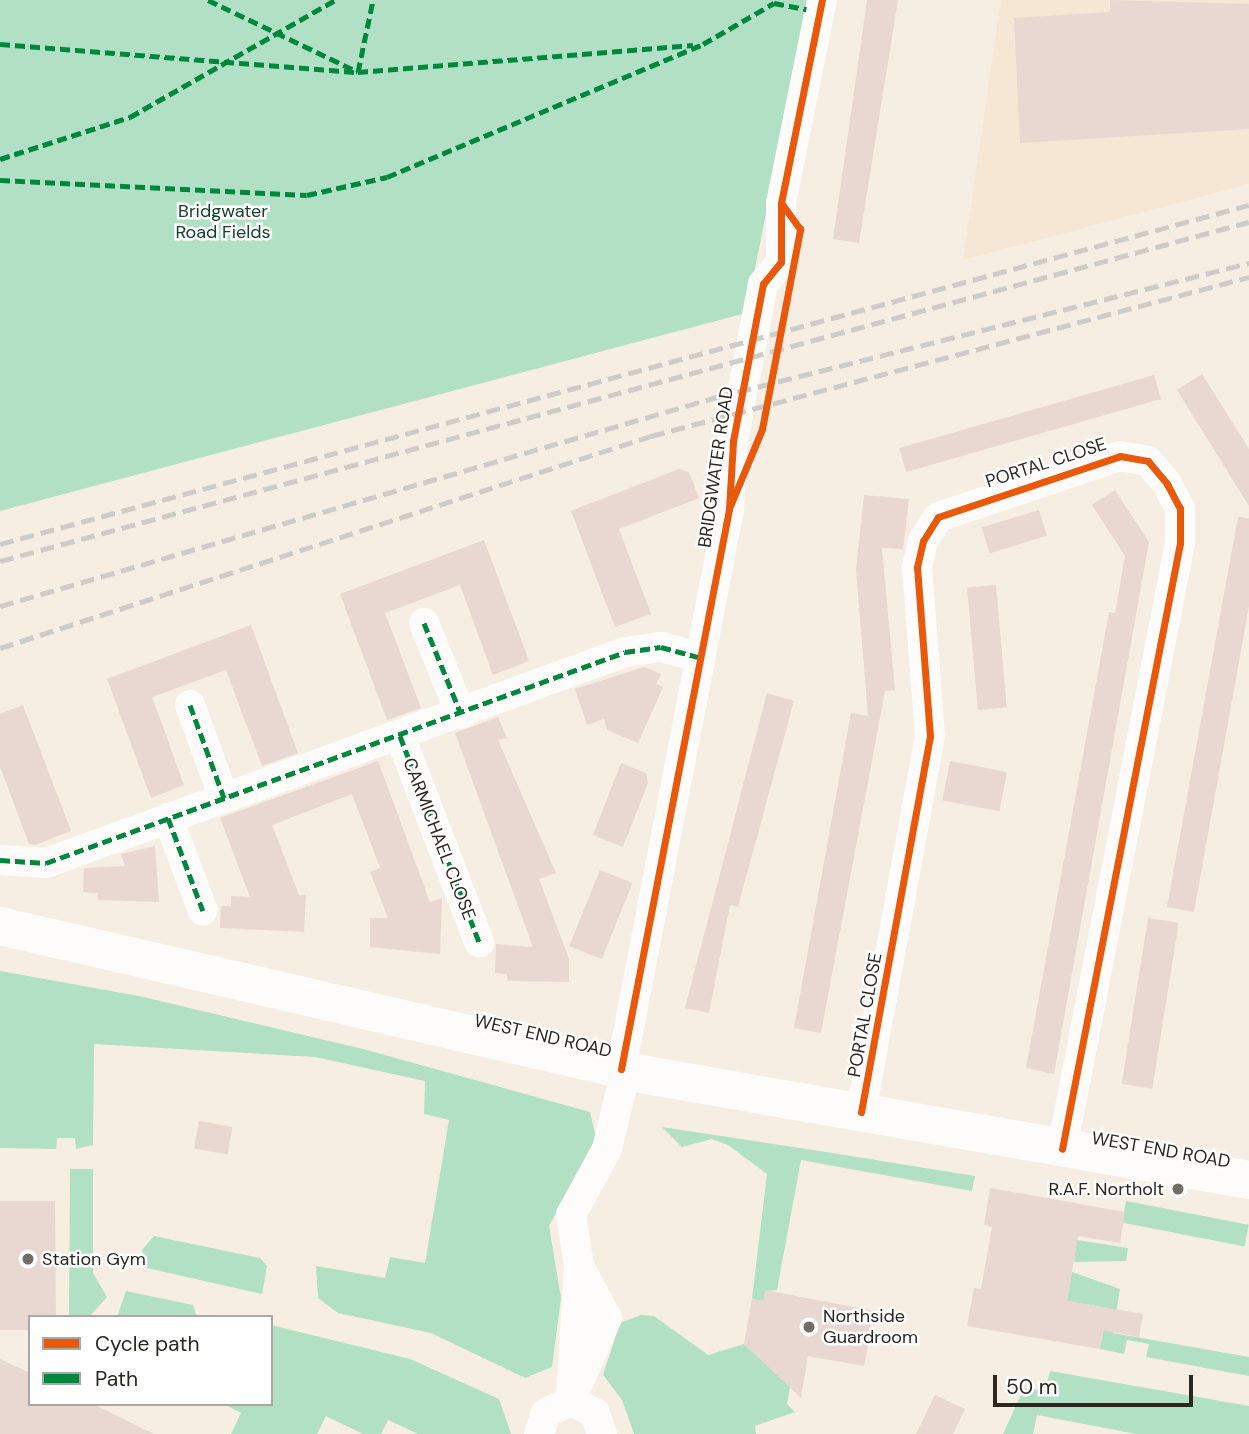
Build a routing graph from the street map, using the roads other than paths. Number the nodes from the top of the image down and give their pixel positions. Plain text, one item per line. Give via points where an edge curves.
1 (822, 0) edge
2 (424, 623) dead end
3 (699, 657) junction
4 (190, 705) dead end
5 (461, 713) junction
6 (400, 736) junction
7 (224, 798) junction
8 (168, 818) junction
9 (0, 860) edge
10 (203, 911) dead end
11 (0, 926) edge
12 (479, 942) dead end
13 (624, 1070) junction
14 (861, 1112) junction
15 (1062, 1149) junction
16 (1249, 1180) edge
17 (570, 1401) junction
18 (540, 1434) edge
19 (602, 1434) edge

1 - 3 street, BRIDGWATER ROAD via 777,239 781,262 763,284
2 - 5 street
3 - 5 street, CARMICHAEL CLOSE via 661,646 625,652
3 - 13 street, BRIDGWATER ROAD
4 - 7 street
5 - 6 street, CARMICHAEL CLOSE
6 - 7 street, CARMICHAEL CLOSE
6 - 12 street, CARMICHAEL CLOSE
7 - 8 street, CARMICHAEL CLOSE
8 - 9 street, CARMICHAEL CLOSE via 46,863
8 - 10 street
11 - 13 main road, WEST END ROAD
13 - 14 main road, WEST END ROAD
13 - 17 street, BRIDGWATER ROAD via 607,1149 571,1215 579,1266
14 - 15 main road, WEST END ROAD
14 - 15 street, PORTAL CLOSE via 930,736 918,566 923,541 939,517 1120,456 1148,461 1180,508 1180,543
15 - 16 main road, WEST END ROAD
17 - 18 street via 546,1413
17 - 19 street via 595,1413

